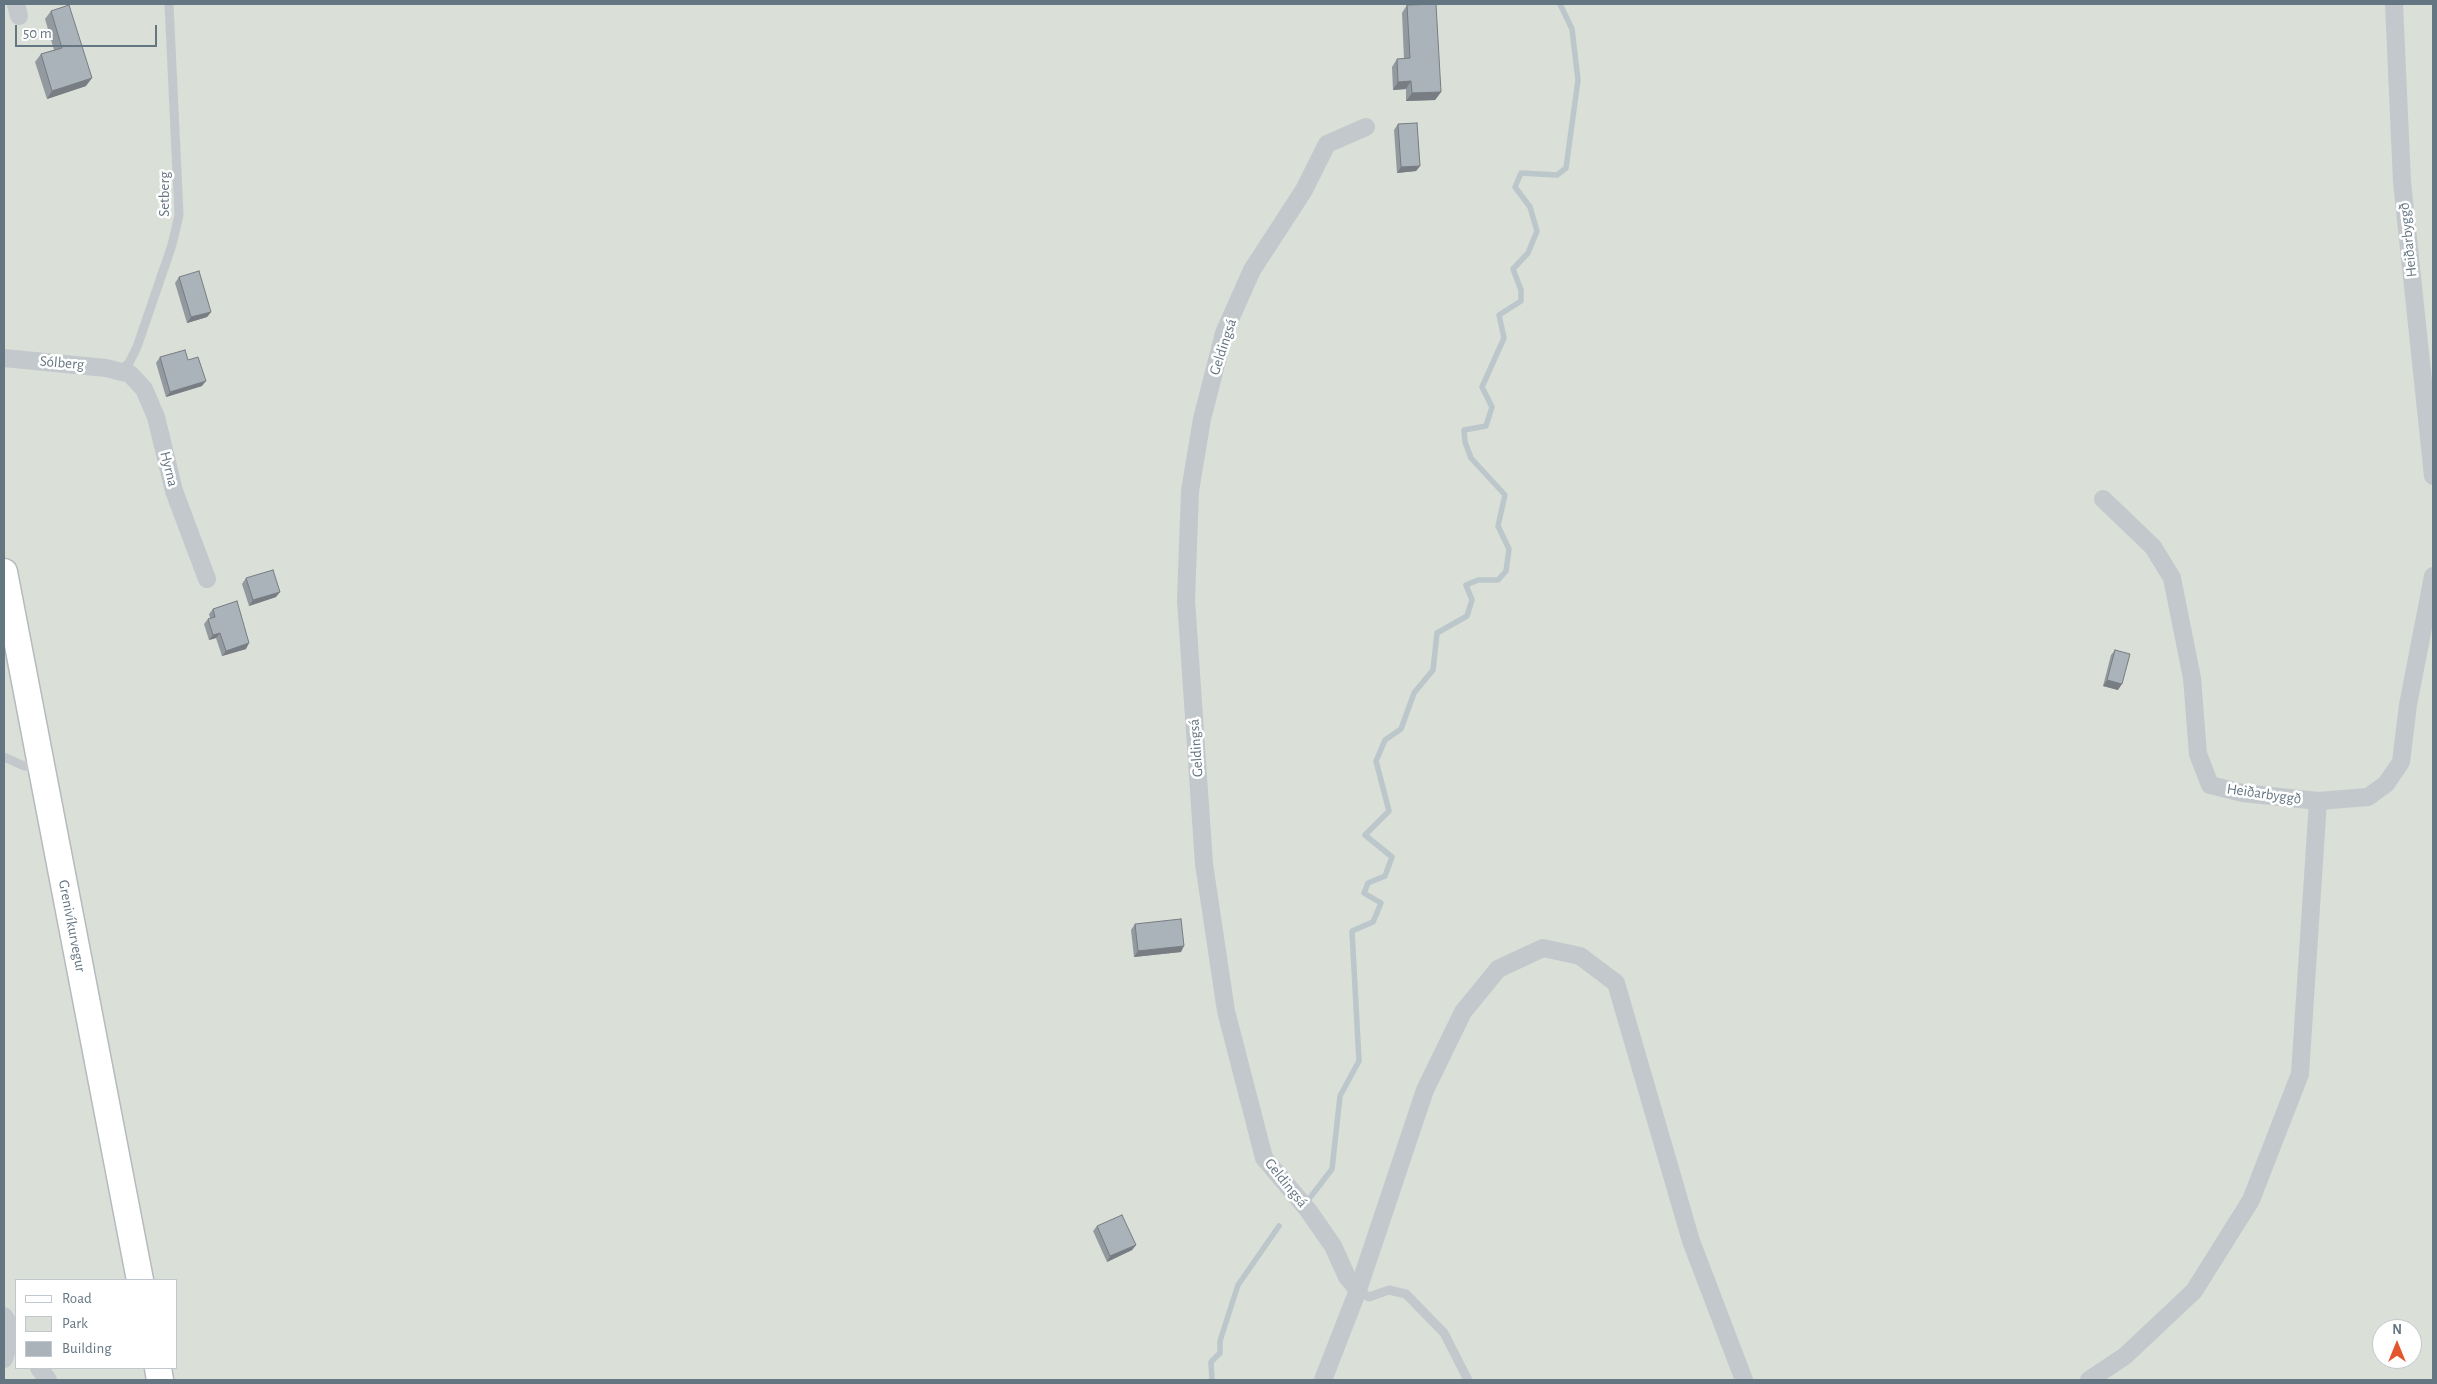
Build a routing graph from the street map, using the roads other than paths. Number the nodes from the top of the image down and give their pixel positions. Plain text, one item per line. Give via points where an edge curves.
1 (169, 4) edge
2 (2394, 4) edge
3 (1366, 127) dead end
4 (4, 358) edge
5 (119, 371) junction
6 (2433, 476) edge
7 (2103, 499) dead end
8 (4, 572) edge
9 (2433, 576) edge
10 (206, 579) dead end
11 (4, 757) edge
12 (41, 766) junction
13 (2318, 801) junction
14 (140, 1279) edge
15 (1358, 1290) junction
16 (11, 1327) edge
17 (4, 1359) edge
18 (41, 1369) edge
19 (48, 1380) edge
20 (1323, 1380) edge
21 (1468, 1380) edge
22 (1744, 1380) edge
23 (2089, 1380) edge

1 - 5 lane, Setberg via 179,215 137,347
2 - 6 street, Heiðarbyggð via 2402,182
3 - 15 street, Geldingsá via 1327,144 1304,190 1252,270 1224,333 1202,419 1190,491 1186,600 1204,864 1228,1020 1264,1158 1308,1210
4 - 5 street, Sólberg
5 - 10 street, Hyrna via 130,374 144,389 156,417 174,491
7 - 13 street, Heiðarbyggð via 2153,547 2172,578 2192,678 2198,754 2210,785 2243,793
8 - 12 main road, Grenivíkurvegur
9 - 13 street, Heiðarbyggð via 2408,705 2401,762 2386,784 2368,797
11 - 12 lane via 24,766
12 - 14 main road, Grenivíkurvegur
13 - 23 street via 2300,1074 2251,1200 2194,1291 2125,1356
15 - 20 street
15 - 21 lane via 1369,1297 1389,1290 1406,1294 1444,1333
15 - 22 street via 1425,1090 1463,1012 1498,969 1543,948 1580,956 1616,983 1691,1241
16 - 17 street
18 - 19 street

